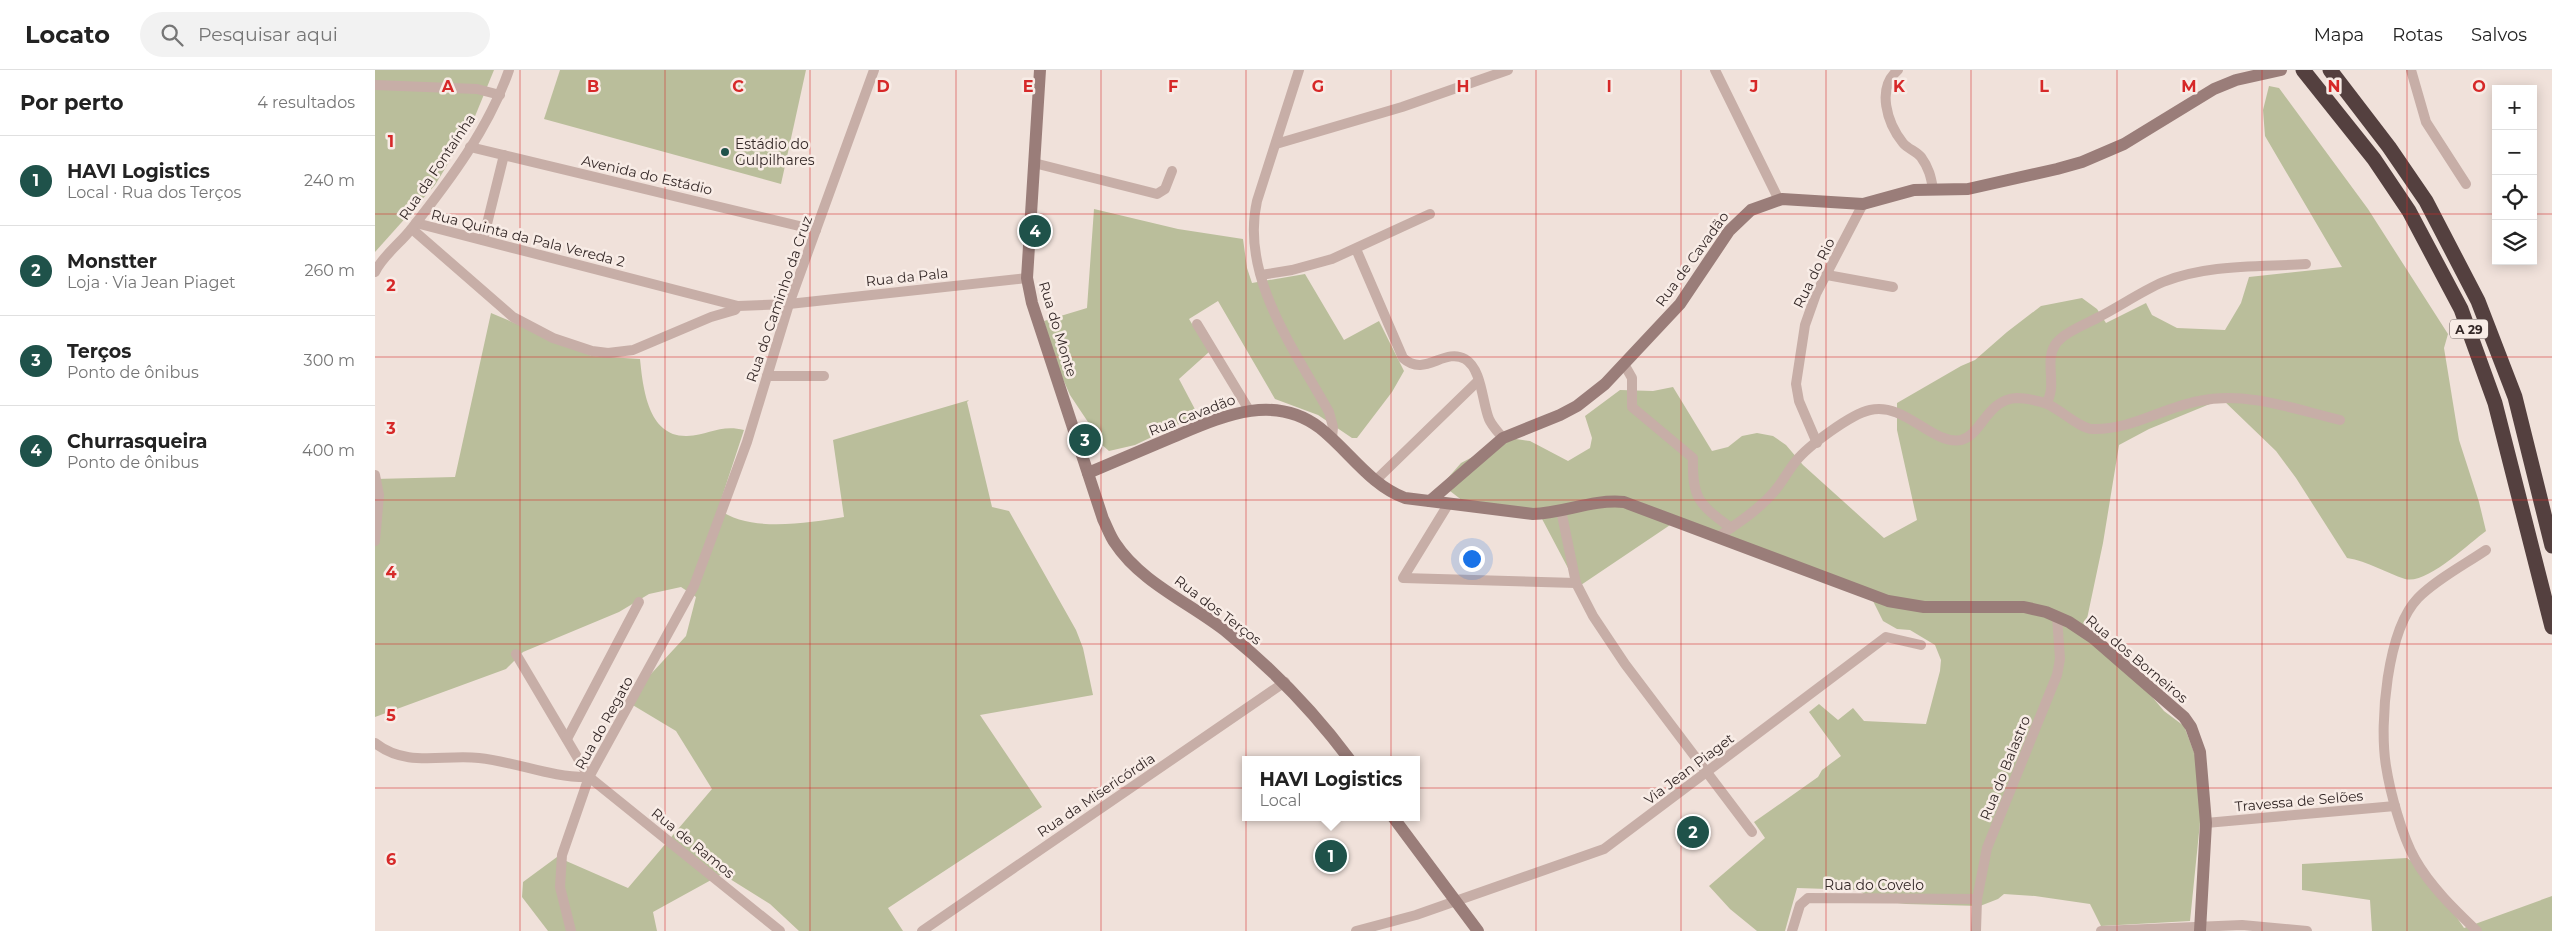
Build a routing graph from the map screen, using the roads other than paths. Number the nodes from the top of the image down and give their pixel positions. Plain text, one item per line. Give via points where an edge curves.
1 (509, 70) edge
2 (873, 70) edge
3 (1040, 70) edge
4 (1299, 70) edge
5 (1508, 70) edge
6 (1715, 70) edge
7 (1898, 70) edge
8 (2281, 70) edge
9 (2303, 70) edge
10 (2330, 70) edge
11 (2411, 70) edge
12 (2255, 73) edge
13 (375, 85) edge
14 (500, 95) junction
15 (1276, 144) junction
16 (471, 147) junction
17 (504, 155) junction
18 (1034, 163) junction
19 (1172, 171) dead end
20 (2466, 184) dead end
21 (1933, 189) junction
22 (1779, 200) junction
23 (1863, 204) junction
24 (1430, 214) dead end
25 (414, 226) junction
26 (816, 230) junction
27 (483, 240) junction
28 (1356, 249) junction
29 (2306, 264) dead end
30 (375, 272) edge
31 (1261, 275) junction
32 (1827, 275) junction
33 (1027, 278) junction
34 (1893, 287) dead end
35 (789, 304) junction
36 (738, 306) junction
37 (1197, 324) dead end
38 (1624, 364) junction
39 (767, 376) junction
40 (824, 376) dead end
41 (1478, 381) junction
42 (2046, 403) junction
43 (1249, 410) junction
44 (2339, 420) dead end
45 (1333, 438) junction
46 (1503, 438) junction
47 (1817, 443) junction
48 (1088, 473) junction
49 (375, 475) edge
50 (1375, 481) junction
51 (1430, 501) junction
52 (1449, 503) junction
53 (1561, 510) junction
54 (1731, 528) junction
55 (1718, 537) junction
56 (712, 538) joint
57 (375, 542) edge
58 (2552, 546) edge
59 (2486, 550) dead end
60 (1576, 583) junction
61 (639, 602) dead end
62 (2057, 616) junction
63 (2552, 627) edge
64 (1921, 645) dead end
65 (516, 654) dead end
66 (1285, 682) junction
67 (567, 739) junction
68 (375, 743) edge
69 (1347, 756) edge
70 (1707, 772) junction
71 (589, 777) junction
72 (2395, 806) junction
73 (1396, 821) edge
74 (2206, 824) junction
75 (1753, 832) dead end
76 (1977, 899) junction
77 (1456, 902) junction
78 (2200, 928) edge
79 (571, 931) edge
80 (779, 931) edge
81 (922, 931) edge
82 (1355, 931) edge
83 (1478, 931) edge
84 (1792, 931) edge
85 (1976, 931) edge
86 (2101, 931) edge
87 (2307, 931) edge
88 (2477, 931) edge

1 - 14 street, Rua da Fontaínha
2 - 26 street, Rua do Caminho da Cruz
3 - 18 street, Rua do Monte
4 - 15 street
5 - 15 street via 1402,107
6 - 22 street
7 - 21 street via 1885,87 1885,102 1903,143 1920,156 1931,174
8 - 12 street, Rua de Cavadão
9 - 63 highway, A 29 via 2374,159 2409,211 2461,309 2495,403
10 - 58 highway, A 29 via 2427,201 2478,300 2515,397
11 - 20 street via 2426,122
12 - 21 street, Rua de Cavadão via 2197,97 2124,144 2082,162 1981,187
13 - 14 street via 477,89
14 - 16 street, Rua da Fontaínha
15 - 31 street via 1253,221
16 - 17 street, Avenida do Estádio
16 - 25 street, Rua da Fontaínha
17 - 26 street, Avenida do Estádio
17 - 27 street
18 - 19 street via 1157,194 1165,189
18 - 33 street, Rua do Monte
21 - 23 street, Rua de Cavadão via 1914,190
22 - 23 street, Rua de Cavadão
22 - 38 street, Rua de Cavadão via 1751,210 1739,219 1680,304
23 - 32 street, Rua do Rio
24 - 28 street
25 - 27 street, Rua Quinta da Pala Vereda 2
25 - 30 street, Rua da Fontaínha
25 - 36 street via 513,317 553,338 591,351 633,350 735,310
26 - 35 street, Rua do Caminho da Cruz
27 - 36 street, Rua Quinta da Pala Vereda 2
28 - 31 street via 1319,263
28 - 41 street via 1403,358 1419,366 1448,357 1464,358 1472,366
29 - 42 street via 2219,268 2165,282 2140,294 2056,343 2051,354 2051,396
31 - 45 street via 1277,319 1329,412
32 - 34 street
32 - 47 street, Rua do Rio via 1805,325 1796,384 1799,401
33 - 35 street, Rua da Pala
33 - 48 street, Rua do Monte via 1032,303
35 - 36 street, Rua da Pala
35 - 39 street, Rua do Caminho da Cruz
37 - 43 street
38 - 46 street, Rua de Cavadão via 1577,406
38 - 54 street via 1632,378 1632,406 1693,458 1697,498
39 - 40 street
39 - 56 street, Rua do Caminho da Cruz
41 - 46 street via 1489,419
41 - 50 street
42 - 44 street via 2091,429 2130,425 2197,401 2220,398 2259,400
42 - 47 street via 2016,398 1998,404 1971,435 1962,440 1941,437 1908,416 1893,411 1870,410 1836,427
43 - 45 street, Rua Cavadão via 1293,413
43 - 48 street, Rua Cavadão via 1209,422
45 - 50 street, Rua Cavadão
46 - 51 street, Rua de Cavadão
47 - 54 street via 1797,460 1772,494
48 - 66 street, Rua dos Terços via 1103,519 1115,543 1129,560 1227,632
49 - 57 street via 379,495
50 - 51 street, Rua Cavadão via 1393,493
51 - 52 street, Rua Cavadão
52 - 53 street, Rua Cavadão via 1533,514
52 - 60 street via 1403,578
53 - 55 street, Rua dos Borneiros via 1599,501 1624,502
53 - 60 street
54 - 55 street
55 - 62 street, Rua dos Borneiros via 1889,601 1932,608 2024,607
56 - 71 street, Rua do Regato via 695,586
59 - 72 street via 2418,598 2403,621 2393,648 2384,738 2385,765
60 - 70 street via 1609,641
61 - 67 street
62 - 74 street, Rua dos Borneiros via 2125,664 2191,727 2200,752
62 - 76 street, Rua do Balastro via 2061,659 2057,675 1987,848
64 - 70 street, Via Jean Piaget via 1886,637
65 - 67 street
66 - 69 street, Rua dos Terços
66 - 81 street, Rua da Misericórdia
67 - 71 street
68 - 71 street via 393,755 407,758 479,758 567,778
70 - 75 street
70 - 77 street, Via Jean Piaget via 1604,849
71 - 79 street, Rua do Regato via 562,856 560,887
71 - 80 street, Rua de Ramos
72 - 74 street, Travessa de Selões
72 - 88 street via 2415,859 2449,904
73 - 77 street
74 - 78 street, Rua dos Borneiros
76 - 84 street, Rua do Covelo via 1809,898 1800,904
76 - 85 street, Rua do Balastro
77 - 82 street, Via Jean Piaget
77 - 83 street
78 - 86 street
78 - 87 street via 2242,925

